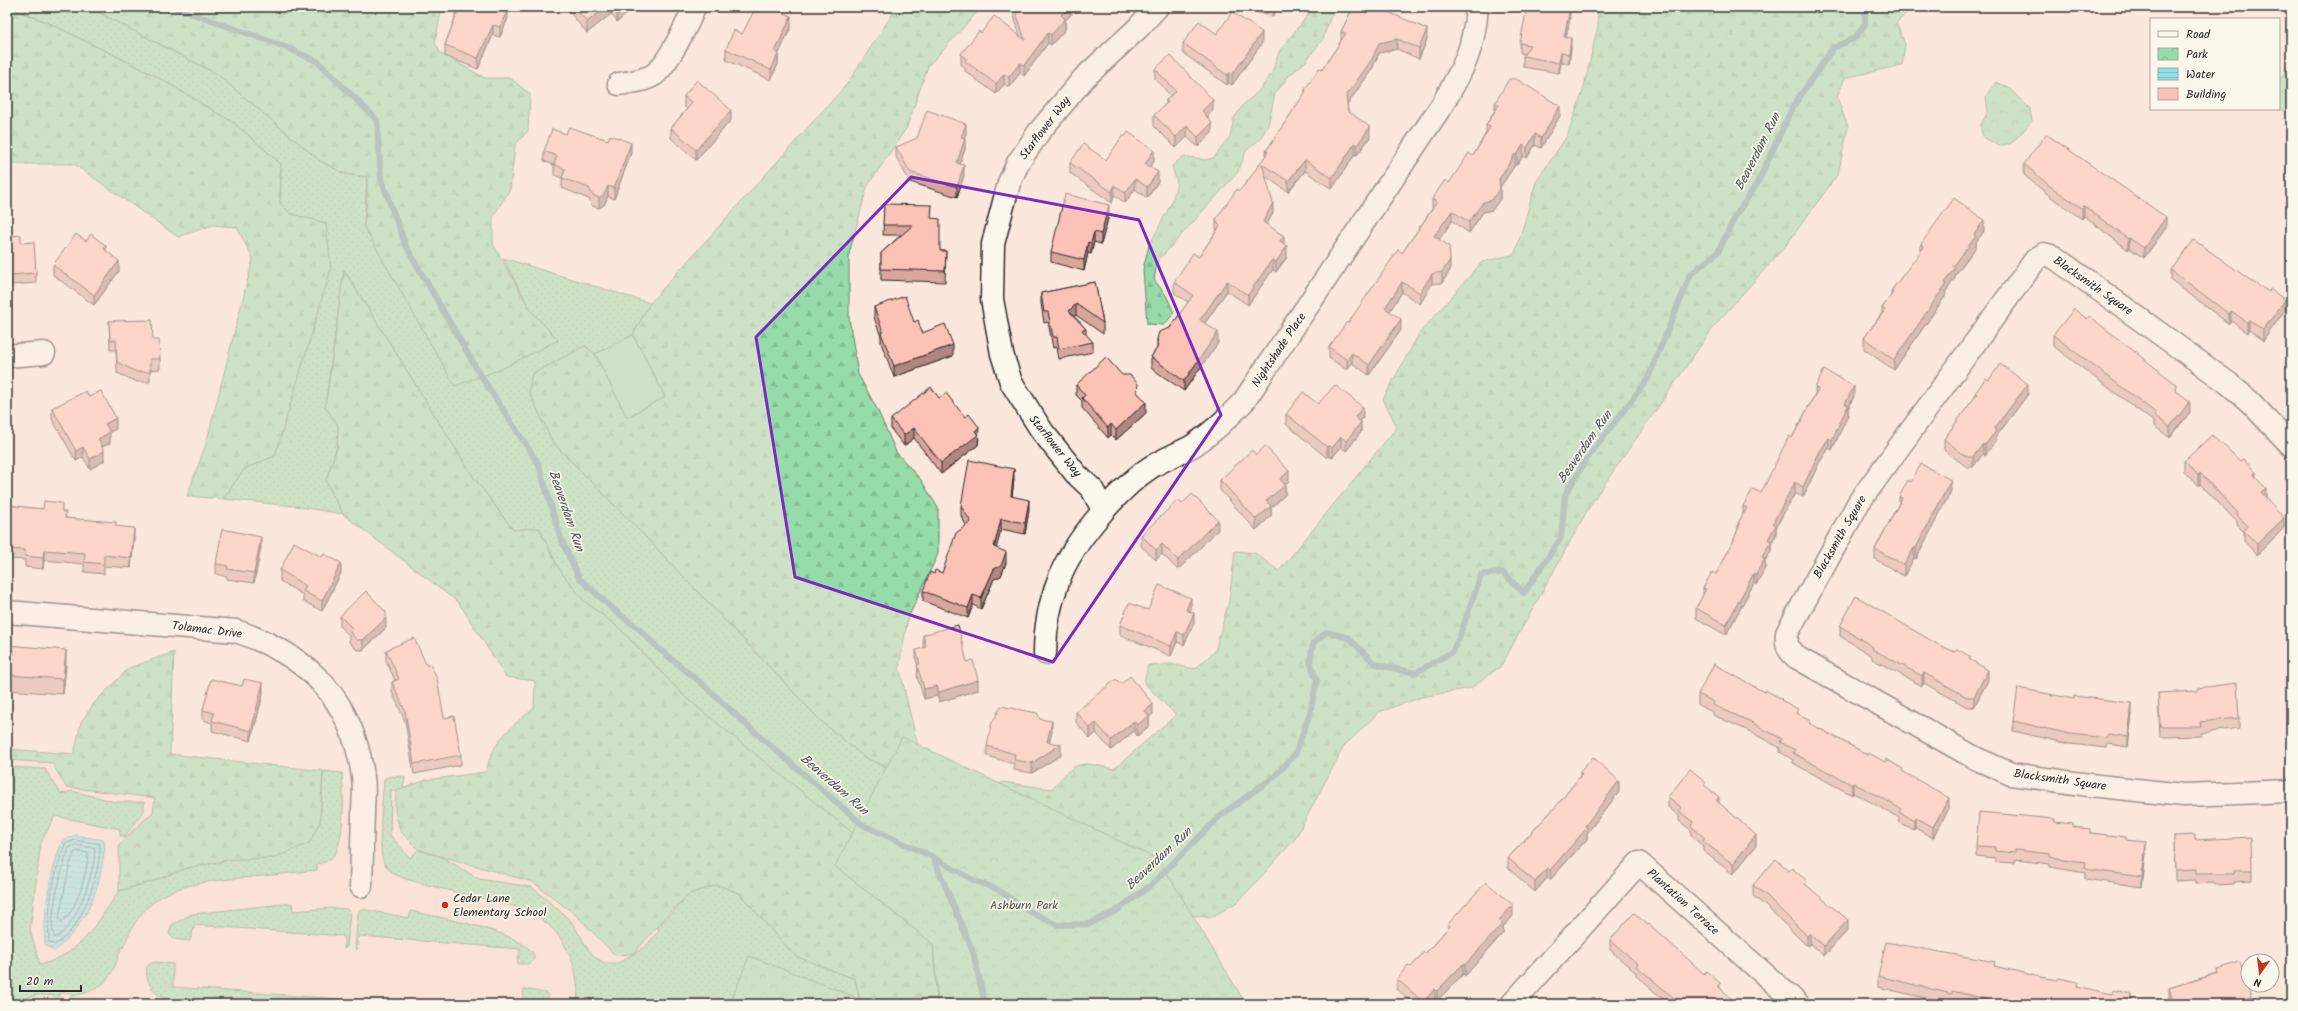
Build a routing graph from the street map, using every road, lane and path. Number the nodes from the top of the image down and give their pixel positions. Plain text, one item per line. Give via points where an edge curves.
1 (694, 7) edge
2 (1157, 7) edge
3 (1477, 7) edge
4 (619, 84) dead end
5 (44, 353) dead end
6 (7, 356) edge
7 (2291, 445) edge
8 (1103, 510) junction
9 (7, 612) edge
10 (1045, 653) dead end
11 (2291, 791) edge
12 (361, 886) dead end
13 (1512, 1004) edge
14 (1798, 1004) edge

1 - 4 street via 675,46 655,73 640,80
2 - 8 street, Starflower Way via 1084,78 1039,132 1018,163 1009,183 993,244 992,299 1002,354 1011,382 1042,431 1076,474 1092,489
3 - 8 street, Nightshade Place via 1471,45 1457,80 1244,401 1230,416 1194,444 1137,477
5 - 6 street
7 - 11 street, Blacksmith Square via 2228,383 2054,257 2044,254 2036,260 1859,502 1787,633 1786,644 1796,657 1975,758 2011,774 2184,794
8 - 10 street, Nightshade Place via 1067,562 1059,579 1045,632
9 - 12 street, Tolamac Drive via 236,631 264,640 290,654 311,670 331,693 347,719 358,748 364,778
13 - 14 street, Plantation Terrace via 1638,863

